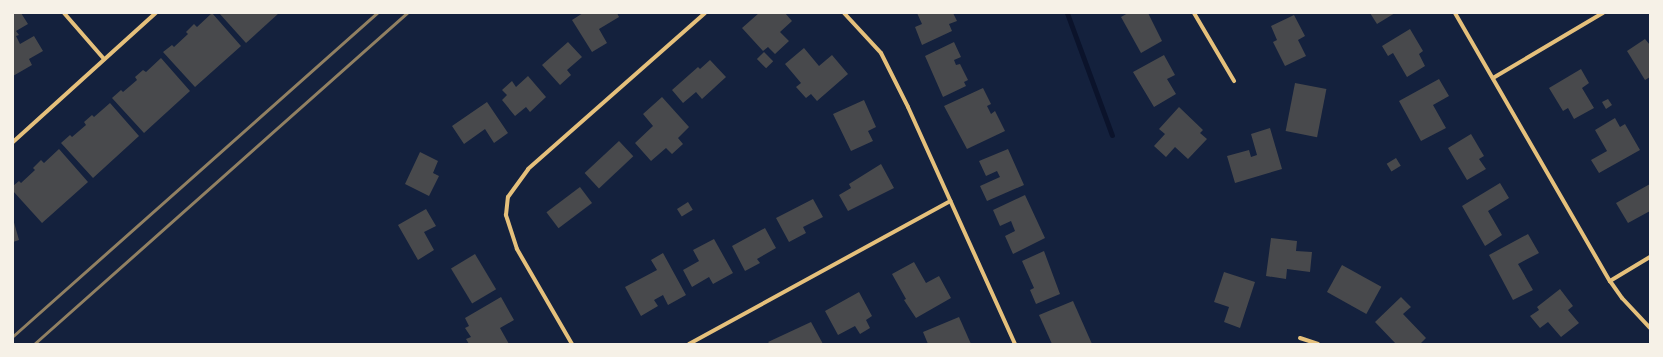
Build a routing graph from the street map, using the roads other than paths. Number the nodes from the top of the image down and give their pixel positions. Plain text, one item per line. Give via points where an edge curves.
1 (64, 13) edge
2 (156, 13) edge
3 (705, 13) edge
4 (844, 13) edge
5 (1194, 13) edge
6 (1455, 13) edge
7 (1603, 13) edge
8 (104, 59) junction
9 (1493, 78) junction
10 (1234, 82) dead end
11 (13, 142) edge
12 (950, 201) junction
13 (1650, 257) edge
14 (1610, 281) junction
15 (1650, 328) edge
16 (1300, 338) dead end
17 (572, 344) edge
18 (689, 344) edge
19 (1015, 344) edge
20 (1318, 344) edge

1 - 8 street
2 - 8 street
3 - 17 street via 517,181 508,197 506,215 517,249
4 - 12 street via 881,53
5 - 10 street
6 - 9 street
7 - 9 street
8 - 11 street
9 - 14 street
12 - 18 street
12 - 19 street
13 - 14 street
14 - 15 street
16 - 20 street

